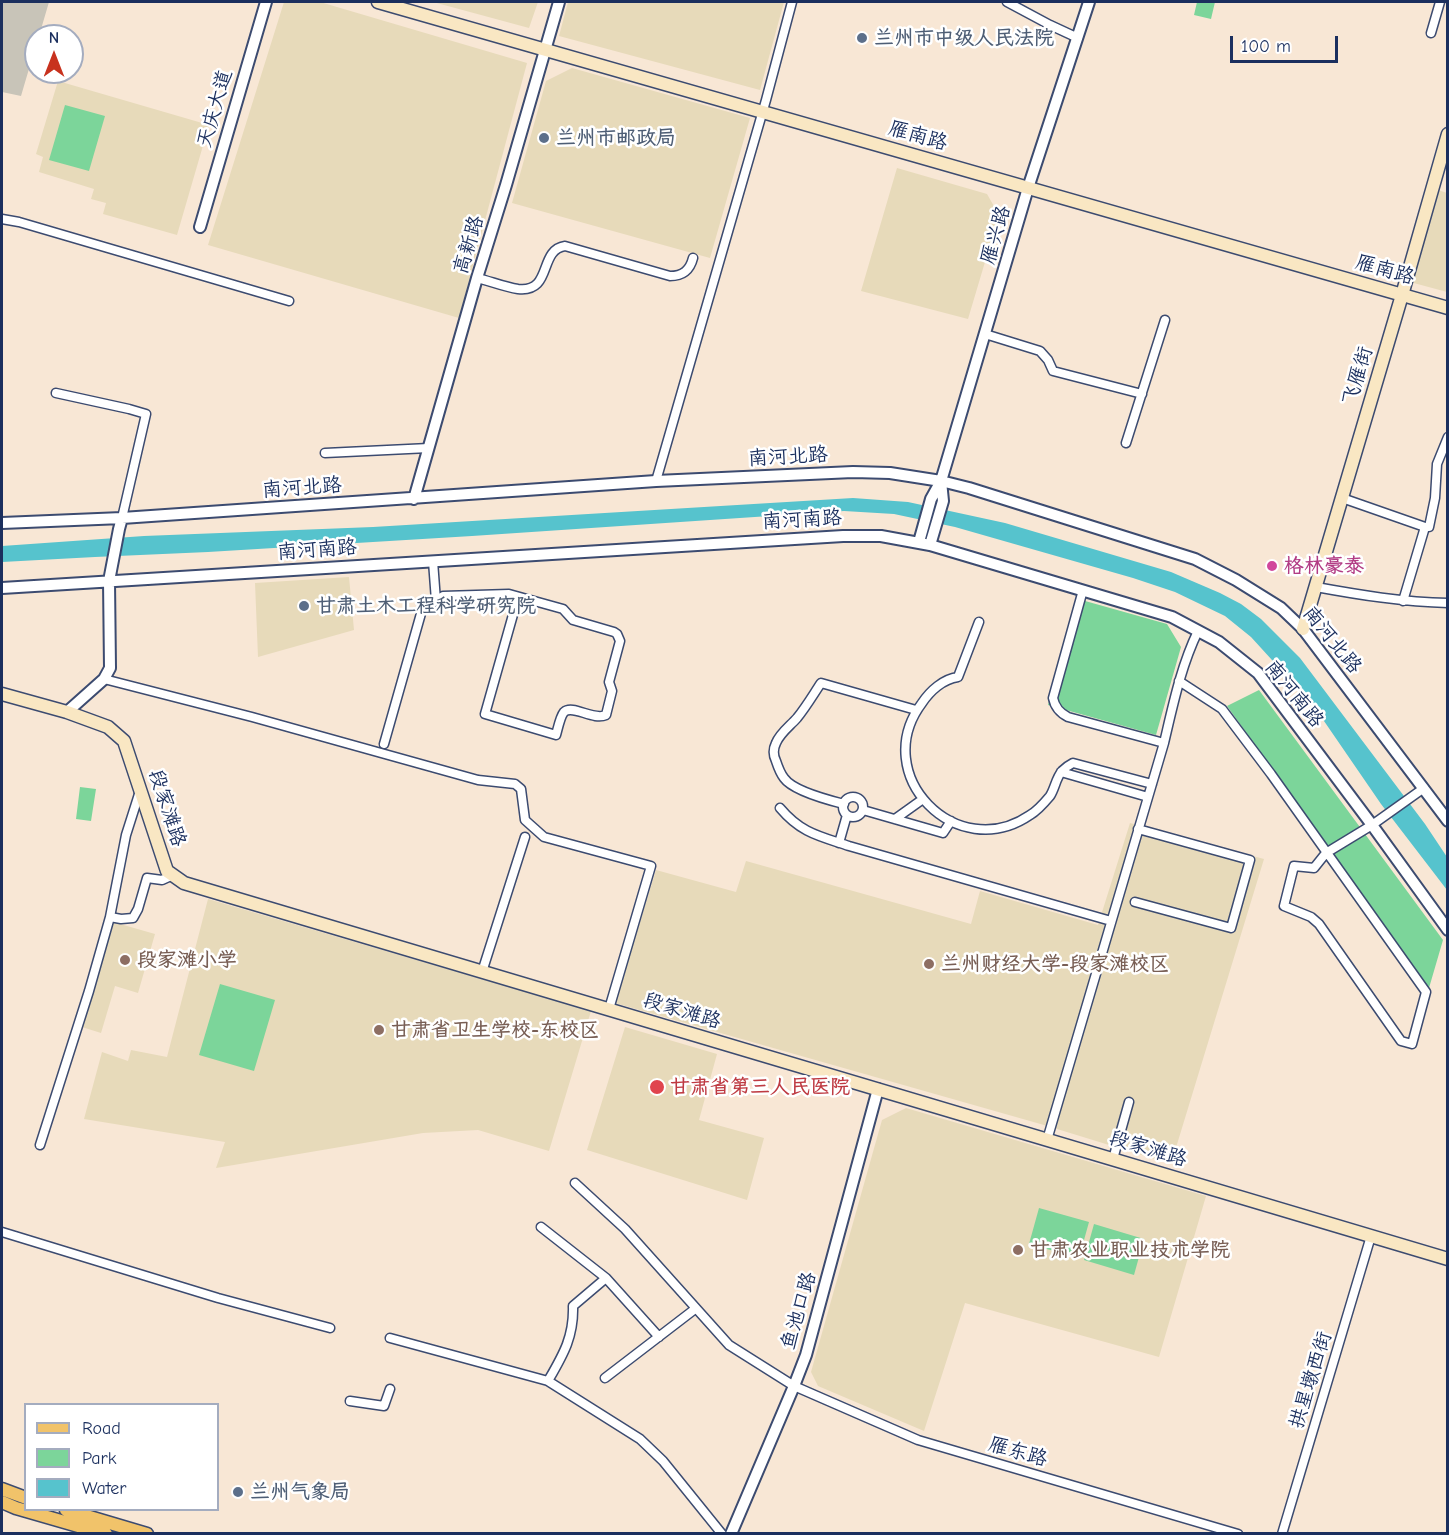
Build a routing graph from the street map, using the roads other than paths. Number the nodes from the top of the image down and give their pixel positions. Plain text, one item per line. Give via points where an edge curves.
1 (266, 2) edge
2 (378, 2) edge
3 (559, 2) edge
4 (792, 2) edge
5 (1007, 2) edge
6 (1089, 2) edge
7 (1440, 2) edge
8 (1431, 33) dead end
9 (1078, 38) junction
10 (546, 50) junction
11 (762, 112) junction
12 (1448, 134) edge
13 (1028, 188) junction
14 (2, 219) edge
15 (200, 226) dead end
16 (693, 258) dead end
17 (477, 278) junction
18 (1402, 295) junction
19 (289, 301) dead end
20 (1448, 309) edge
21 (1165, 320) dead end
22 (985, 334) junction
23 (56, 393) dead end
24 (1142, 394) junction
25 (1448, 437) edge
26 (1126, 444) dead end
27 (429, 448) junction
28 (325, 453) dead end
29 (656, 481) junction
30 (941, 481) junction
31 (1342, 498) junction
32 (414, 499) junction
33 (122, 518) junction
34 (2, 524) edge
35 (1425, 527) junction
36 (926, 537) junction
37 (434, 561) junction
38 (108, 581) junction
39 (1316, 587) junction
40 (2, 588) edge
41 (1083, 590) junction
42 (518, 597) junction
43 (436, 601) junction
44 (1403, 601) junction
45 (1448, 603) edge
46 (979, 622) dead end
47 (1303, 629) junction
48 (1198, 631) junction
49 (104, 679) junction
50 (1179, 681) junction
51 (2, 694) edge
52 (916, 710) junction
53 (68, 712) junction
54 (1164, 743) junction
55 (384, 744) dead end
56 (1061, 772) junction
57 (1152, 784) junction
58 (1424, 788) junction
59 (140, 791) junction
60 (1148, 797) junction
61 (923, 799) junction
62 (844, 804) junction
63 (780, 808) dead end
64 (863, 810) junction
65 (848, 815) junction
66 (895, 819) junction
67 (951, 821) junction
68 (1448, 821) edge
69 (1372, 825) junction
70 (1138, 829) junction
71 (525, 837) dead end
72 (838, 843) junction
73 (1326, 853) junction
74 (173, 875) junction
75 (1135, 902) dead end
76 (110, 917) junction
77 (1111, 921) junction
78 (1448, 930) edge
79 (482, 972) junction
80 (609, 1010) junction
81 (878, 1089) junction
82 (1129, 1102) dead end
83 (1047, 1140) junction
84 (40, 1145) dead end
85 (1113, 1160) junction
86 (575, 1183) dead end
87 (541, 1227) dead end
88 (2, 1232) edge
89 (1371, 1236) junction
90 (1448, 1259) edge
91 (606, 1278) junction
92 (695, 1309) junction
93 (330, 1328) dead end
94 (659, 1337) junction
95 (390, 1338) dead end
96 (605, 1378) dead end
97 (548, 1381) junction
98 (794, 1386) junction
99 (390, 1389) dead end
100 (350, 1401) dead end
101 (2, 1489) edge
102 (24, 1497) edge
103 (2, 1502) edge
104 (24, 1510) edge
105 (27, 1511) edge
106 (73, 1511) edge
107 (106, 1533) edge
108 (147, 1533) edge
109 (722, 1533) edge
110 (731, 1533) edge
111 (1238, 1533) edge
112 (1282, 1533) edge

1 - 15 street, 天庆大道
2 - 10 main road, 雁南路
3 - 10 street, 高新路
4 - 11 street
5 - 9 street
6 - 9 street, 雁兴路
7 - 8 street
9 - 13 street, 雁兴路
10 - 11 main road, 雁南路
10 - 17 street, 高新路
11 - 13 main road, 雁南路
11 - 29 street
12 - 18 main road, 飞雁街
13 - 18 main road, 雁南路
13 - 22 street, 雁兴路
14 - 19 street
16 - 17 street via 688,270 670,276 559,246 533,286 517,289
17 - 27 street, 高新路
18 - 20 main road, 雁南路
18 - 31 main road, 飞雁街
21 - 24 street
22 - 24 street via 1040,351 1053,371
22 - 30 street, 雁兴路
23 - 33 street via 146,414
24 - 26 street
25 - 35 street via 1437,464 1435,498 1429,527
27 - 28 street
27 - 32 street, 高新路
29 - 30 street, 南河北路 via 853,472
29 - 32 street, 南河北路
30 - 36 street via 931,499
30 - 36 street via 943,501
30 - 47 street, 南河北路 via 1195,559 1281,608
31 - 35 street
31 - 39 main road, 飞雁街
32 - 33 street, 南河北路
33 - 34 street, 南河北路
33 - 38 street
35 - 44 street
36 - 37 street, 南河南路 via 843,536
36 - 41 street, 南河南路
37 - 38 street, 南河南路
37 - 43 street
38 - 40 street, 南河南路
38 - 49 street via 110,668
39 - 44 street
39 - 47 main road, 飞雁街
41 - 48 street, 南河南路 via 1172,617
41 - 54 street via 1054,704 1068,717
42 - 42 street via 563,609 573,620 617,634 619,645 609,682 612,697 606,715 597,717 567,710 556,735 485,714
42 - 43 street via 443,596
43 - 55 street via 422,610
44 - 45 street
46 - 52 street via 958,677 929,693
47 - 58 street, 南河北路
48 - 50 street
48 - 69 street, 南河南路 via 1219,642 1258,673
49 - 53 street
49 - 80 street via 477,780 515,784 521,789 525,820 544,837 651,866
50 - 54 street
50 - 73 street via 1222,710
51 - 53 main road, 段家滩路
52 - 61 street via 905,739 906,765
52 - 62 street via 821,683 781,734 774,757 784,780
53 - 59 main road, 段家滩路 via 108,727 124,741
54 - 57 street
56 - 57 street via 1073,763
56 - 60 street
56 - 67 street via 1049,796 1031,815 1007,826 981,829
57 - 60 street
58 - 68 street, 南河北路
58 - 69 street
59 - 74 main road, 段家滩路 via 167,871
59 - 76 street via 126,836
60 - 70 street
61 - 66 street
61 - 67 street
62 - 64 street via 856,798 863,804
62 - 65 street
63 - 72 street via 807,832
64 - 65 street via 856,816
64 - 66 street
65 - 72 street
66 - 67 street via 943,833
69 - 73 street
69 - 78 street, 南河南路
70 - 75 street via 1250,860 1231,928
70 - 77 street
71 - 79 street
72 - 77 street
73 - 73 street via 1426,992 1412,1044 1401,1041 1319,924 1284,906 1294,866 1314,868
74 - 76 street via 162,880 147,878 133,918
74 - 79 main road, 段家滩路 via 184,883
76 - 84 street
77 - 83 street
79 - 80 main road, 段家滩路
80 - 81 main road, 段家滩路
81 - 83 main road, 段家滩路
81 - 98 street, 鱼池口路 via 806,1355
82 - 85 street
83 - 85 main road, 段家滩路
85 - 89 main road, 段家滩路
86 - 92 street via 625,1229
87 - 91 street
88 - 93 street
89 - 90 main road, 段家滩路
89 - 112 street, 拱星墩西街
91 - 94 street
91 - 97 street via 573,1306 565,1350
92 - 94 street
92 - 98 street via 729,1345
94 - 96 street
95 - 97 street
97 - 109 street via 640,1439
98 - 110 street, 鱼池口路
98 - 111 street, 雁东路 via 918,1440
99 - 100 street via 384,1406
101 - 102 main road
103 - 104 main road
105 - 107 main road
106 - 108 main road

